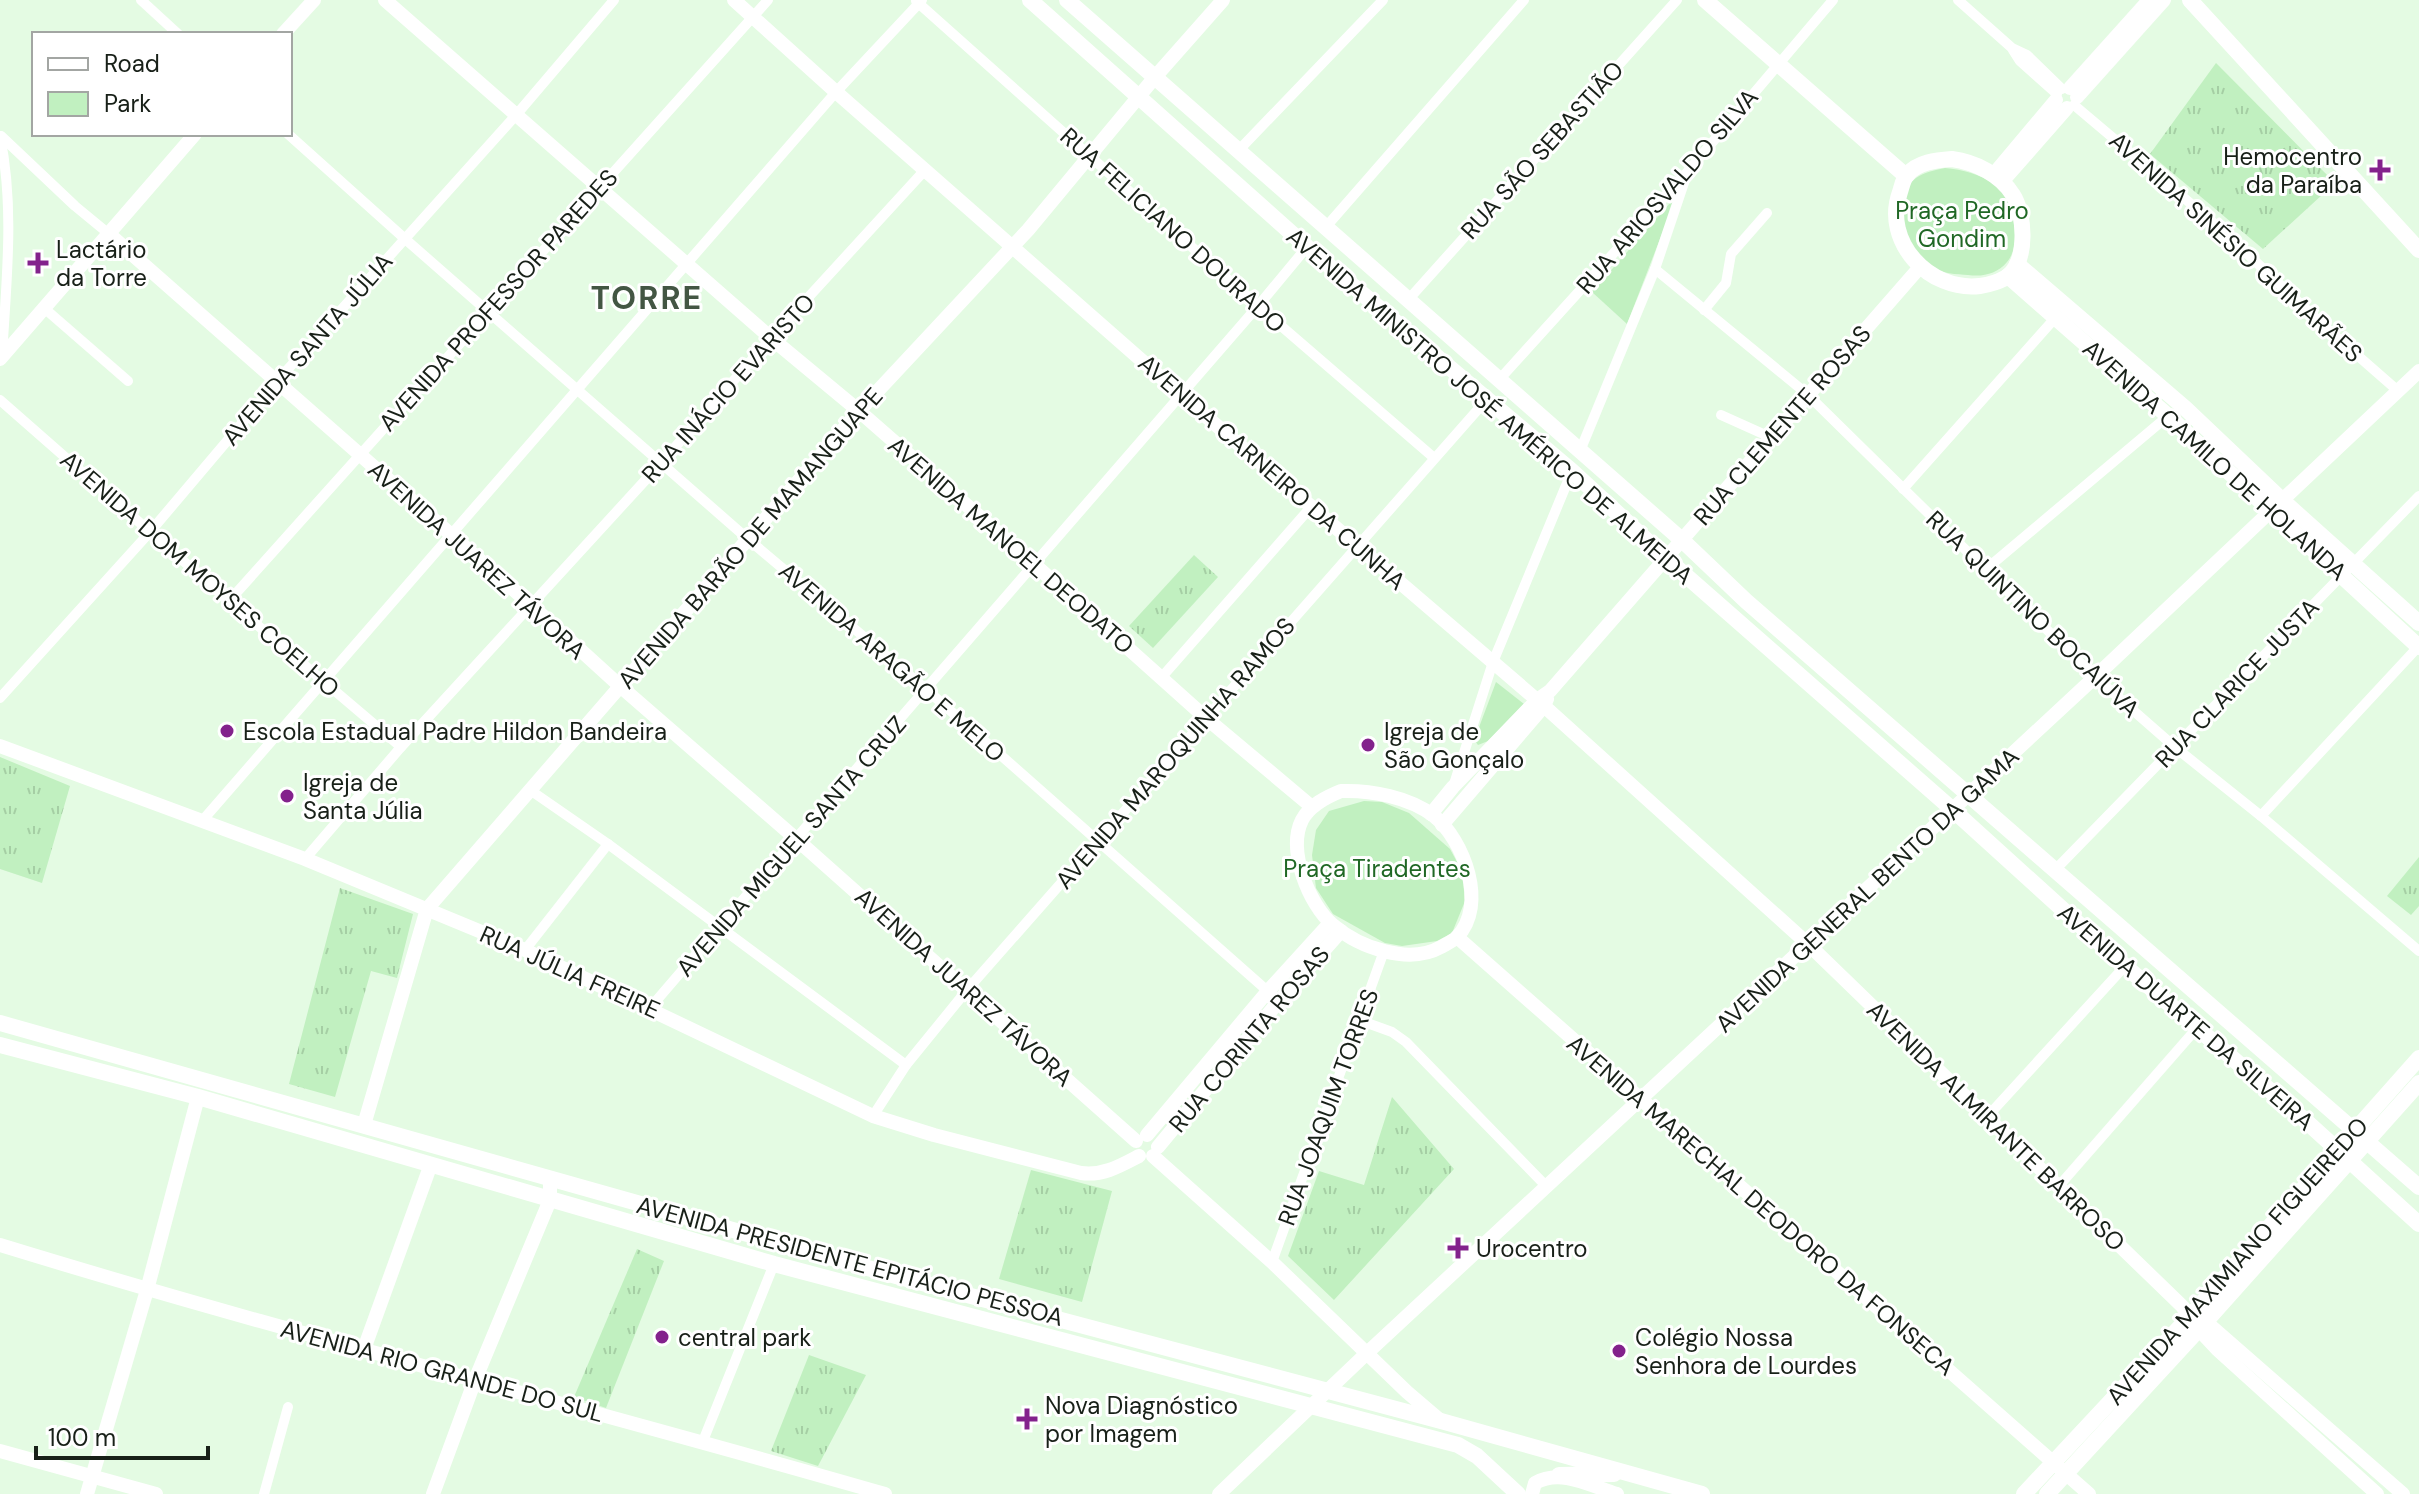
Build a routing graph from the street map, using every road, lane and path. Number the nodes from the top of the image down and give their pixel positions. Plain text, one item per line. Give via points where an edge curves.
1 (141, 0) edge
2 (314, 0) edge
3 (385, 0) edge
4 (614, 0) edge
5 (734, 0) edge
6 (768, 0) edge
7 (1030, 0) edge
8 (1067, 0) edge
9 (1223, 0) edge
10 (1383, 0) edge
11 (1524, 0) edge
12 (1677, 0) edge
13 (1705, 0) edge
14 (1833, 0) edge
15 (1958, 0) edge
16 (2149, 0) edge
17 (2164, 0) edge
18 (2190, 0) edge
19 (919, 1) edge
20 (753, 17) junction
21 (176, 32) edge
22 (285, 32) edge
23 (1778, 64) junction
24 (1155, 77) junction
25 (836, 92) junction
26 (2066, 97) junction
27 (1138, 98) junction
28 (517, 114) junction
29 (0, 135) edge
30 (193, 136) edge
31 (290, 136) edge
32 (1238, 151) junction
33 (1089, 157) junction
34 (925, 170) junction
35 (1688, 171) junction
36 (1906, 176) junction
37 (1998, 178) junction
38 (600, 187) junction
39 (1767, 213) dead end
40 (1325, 228) junction
41 (109, 234) junction
42 (404, 238) junction
43 (1013, 246) junction
44 (1307, 247) junction
45 (2419, 250) edge
46 (688, 263) junction
47 (1920, 267) junction
48 (1655, 269) junction
49 (2013, 270) junction
50 (1408, 300) junction
51 (1258, 306) junction
52 (44, 308) junction
53 (487, 310) junction
54 (1704, 310) junction
55 (2056, 317) junction
56 (771, 338) junction
57 (1, 358) edge
58 (2419, 371) edge
59 (128, 381) dead end
60 (1498, 381) junction
61 (276, 383) junction
62 (577, 388) junction
63 (2397, 390) junction
64 (1807, 394) junction
65 (1181, 395) junction
66 (1488, 398) junction
67 (0, 400) edge
68 (859, 411) junction
69 (1721, 415) dead end
70 (2168, 416) junction
71 (1770, 437) junction
72 (1580, 451) junction
73 (359, 454) junction
74 (1433, 457) junction
75 (662, 462) junction
76 (1572, 471) junction
77 (1903, 489) junction
78 (2419, 496) edge
79 (2278, 506) junction
80 (1311, 507) junction
81 (150, 532) junction
82 (450, 535) junction
83 (749, 540) junction
84 (1683, 541) junction
85 (1357, 547) junction
86 (1667, 559) junction
87 (1034, 564) junction
88 (2347, 568) junction
89 (1985, 570) junction
90 (229, 601) junction
91 (531, 605) junction
92 (2419, 623) edge
93 (2419, 647) edge
94 (1493, 662) junction
95 (2095, 677) junction
96 (1161, 678) junction
97 (321, 681) junction
98 (620, 686) junction
99 (927, 690) junction
100 (0, 698) edge
101 (1544, 699) junction
102 (1206, 718) junction
103 (0, 746) edge
104 (401, 747) junction
105 (2176, 748) junction
106 (1453, 787) junction
107 (530, 790) junction
108 (1968, 795) junction
109 (1312, 807) junction
110 (1953, 810) junction
111 (2261, 816) junction
112 (1436, 820) junction
113 (202, 821) junction
114 (795, 838) junction
115 (1097, 842) junction
116 (608, 844) junction
117 (305, 859) junction
118 (2055, 870) junction
119 (427, 909) junction
120 (720, 927) junction
121 (1336, 927) junction
122 (1457, 937) junction
123 (1809, 945) junction
124 (525, 950) junction
125 (1384, 951) junction
126 (2419, 951) edge
127 (2125, 966) junction
128 (967, 990) junction
129 (1274, 996) junction
130 (650, 1008) junction
131 (1359, 1020) junction
132 (0, 1023) edge
133 (2197, 1028) junction
134 (0, 1045) edge
135 (2419, 1058) edge
136 (906, 1065) junction
137 (2419, 1083) edge
138 (198, 1097) junction
139 (1642, 1100) junction
140 (873, 1116) junction
141 (1987, 1117) junction
142 (364, 1125) junction
143 (2361, 1135) junction
144 (1146, 1147) junction
145 (2343, 1156) junction
146 (431, 1164) junction
147 (550, 1178) junction
148 (1547, 1187) junction
149 (2058, 1187) junction
150 (2419, 1187) edge
151 (550, 1200) junction
152 (2419, 1224) edge
153 (0, 1245) edge
154 (1272, 1262) junction
155 (774, 1264) junction
156 (147, 1290) junction
157 (2194, 1317) junction
158 (364, 1349) junction
159 (1367, 1353) junction
160 (475, 1380) junction
161 (1328, 1391) junction
162 (1311, 1406) junction
163 (288, 1407) dead end
164 (1441, 1421) junction
165 (703, 1441) junction
166 (0, 1451) edge
167 (2053, 1462) junction
168 (1631, 1474) junction
169 (2066, 1474) junction
170 (1559, 1475) junction
171 (92, 1476) junction
172 (87, 1494) edge
173 (156, 1494) edge
174 (264, 1494) edge
175 (433, 1494) edge
176 (885, 1494) edge
177 (1219, 1494) edge
178 (1518, 1494) edge
179 (1532, 1494) edge
180 (1617, 1494) edge
181 (1702, 1494) edge
182 (2024, 1494) edge
183 (2047, 1494) edge
184 (2089, 1494) edge
185 (2377, 1494) edge
186 (2403, 1494) edge

1 - 21 street
2 - 22 street
3 - 28 street, AVENIDA MANOEL DEODATO
4 - 28 street, AVENIDA SANTA JÚLIA
5 - 20 street, AVENIDA CARNEIRO DA CUNHA
6 - 20 street, AVENIDA PROFESSOR PAREDES
7 - 27 main road, AVENIDA MINISTRO JOSÉ AMÉRICO DE ALMEIDA
8 - 24 main road, AVENIDA MINISTRO JOSÉ AMÉRICO DE ALMEIDA
9 - 24 street, AVENIDA BARÃO DE MAMANGUAPE
10 - 32 street
11 - 40 street
12 - 50 street, RUA SÃO SEBASTIÃO
13 - 23 main road
14 - 23 street, RUA ARIOSVALDO SILVA
15 - 26 street, AVENIDA SINÉSIO GUIMARÃES via 2027,55
16 - 26 street
17 - 26 street
18 - 45 main road
19 - 25 street
19 - 33 street, RUA FELICIANO DOURADO
20 - 25 street, AVENIDA CARNEIRO DA CUNHA
20 - 38 street, AVENIDA PROFESSOR PAREDES
23 - 35 street, RUA ARIOSVALDO SILVA
23 - 36 main road
24 - 27 street, AVENIDA BARÃO DE MAMANGUAPE
24 - 32 main road, AVENIDA MINISTRO JOSÉ AMÉRICO DE ALMEIDA
25 - 34 street, AVENIDA CARNEIRO DA CUNHA
25 - 46 street
26 - 37 street
26 - 63 street, AVENIDA SINÉSIO GUIMARÃES
27 - 33 street, AVENIDA BARÃO DE MAMANGUAPE
27 - 44 main road, AVENIDA MINISTRO JOSÉ AMÉRICO DE ALMEIDA
28 - 38 street, AVENIDA MANOEL DEODATO
28 - 42 street, AVENIDA SANTA JÚLIA
29 - 41 street, AVENIDA JUAREZ TÁVORA
29 - 57 street via 9,231
30 - 41 street
31 - 42 street, AVENIDA ARAGÃO E MELO
32 - 40 main road, AVENIDA MINISTRO JOSÉ AMÉRICO DE ALMEIDA
33 - 43 street, AVENIDA BARÃO DE MAMANGUAPE
33 - 51 street, RUA FELICIANO DOURADO
34 - 43 street, AVENIDA CARNEIRO DA CUNHA
34 - 56 street, RUA INÁCIO EVARISTO
35 - 48 street
35 - 60 street, RUA ARIOSVALDO SILVA
36 - 37 main road via 1927,163 1952,159
36 - 47 main road via 1896,222
37 - 49 main road via 2013,194 2022,218 2022,242
38 - 46 street, AVENIDA MANOEL DEODATO
38 - 53 street, AVENIDA PROFESSOR PAREDES
39 - 54 street via 1731,254 1726,283
40 - 50 main road, AVENIDA MINISTRO JOSÉ AMÉRICO DE ALMEIDA
41 - 52 street
41 - 61 street, AVENIDA JUAREZ TÁVORA
42 - 53 street, AVENIDA ARAGÃO E MELO
42 - 61 street, AVENIDA SANTA JÚLIA
43 - 65 street, AVENIDA CARNEIRO DA CUNHA
43 - 68 street, AVENIDA BARÃO DE MAMANGUAPE
44 - 51 street, AVENIDA MIGUEL SANTA CRUZ
44 - 66 main road, AVENIDA MINISTRO JOSÉ AMÉRICO DE ALMEIDA
46 - 56 street, AVENIDA MANOEL DEODATO
46 - 62 street
47 - 49 main road via 1961,286 1984,286
47 - 64 street, RUA CLEMENTE ROSAS
48 - 54 street, RUA QUINTINO BOCAIÚVA
48 - 72 street
49 - 55 main road, AVENIDA CAMILO DE HOLANDA
49 - 79 main road, AVENIDA CAMILO DE HOLANDA via 2185,408
50 - 60 main road, AVENIDA MINISTRO JOSÉ AMÉRICO DE ALMEIDA
51 - 65 street, AVENIDA MIGUEL SANTA CRUZ
51 - 74 street, RUA FELICIANO DOURADO
52 - 57 street
52 - 59 street
53 - 62 street, AVENIDA ARAGÃO E MELO
53 - 73 street, AVENIDA PROFESSOR PAREDES
54 - 64 street, RUA QUINTINO BOCAIÚVA
55 - 70 main road, AVENIDA CAMILO DE HOLANDA
55 - 77 street
56 - 68 street, AVENIDA MANOEL DEODATO
56 - 75 street, RUA INÁCIO EVARISTO
58 - 63 street, AVENIDA GENERAL BENTO DA GAMA
60 - 72 main road, AVENIDA MINISTRO JOSÉ AMÉRICO DE ALMEIDA
61 - 73 street, AVENIDA JUAREZ TÁVORA
61 - 81 street, AVENIDA SANTA JÚLIA
62 - 75 street, AVENIDA ARAGÃO E MELO
62 - 82 street
63 - 79 street, AVENIDA GENERAL BENTO DA GAMA
64 - 71 street, RUA CLEMENTE ROSAS
64 - 77 street, RUA QUINTINO BOCAIÚVA
65 - 80 street, AVENIDA CARNEIRO DA CUNHA
65 - 87 street, AVENIDA MIGUEL SANTA CRUZ
66 - 74 street, AVENIDA MAROQUINHA RAMOS
66 - 76 main road, AVENIDA MINISTRO JOSÉ AMÉRICO DE ALMEIDA
67 - 81 street, AVENIDA DOM MOYSES COELHO
68 - 83 street, AVENIDA BARÃO DE MAMANGUAPE
68 - 87 street, AVENIDA MANOEL DEODATO
69 - 71 street
70 - 79 main road, AVENIDA CAMILO DE HOLANDA
70 - 89 street
71 - 84 street, RUA CLEMENTE ROSAS
72 - 84 main road, AVENIDA MINISTRO JOSÉ AMÉRICO DE ALMEIDA
73 - 82 street, AVENIDA JUAREZ TÁVORA
73 - 90 street, AVENIDA PROFESSOR PAREDES
74 - 85 street, AVENIDA MAROQUINHA RAMOS
75 - 83 street, AVENIDA ARAGÃO E MELO
75 - 91 street, RUA INÁCIO EVARISTO
76 - 86 main road, AVENIDA MINISTRO JOSÉ AMÉRICO DE ALMEIDA
76 - 94 street
77 - 89 street, RUA QUINTINO BOCAIÚVA
78 - 88 street, RUA CLARICE JUSTA
79 - 88 main road, AVENIDA CAMILO DE HOLANDA
79 - 95 street, AVENIDA GENERAL BENTO DA GAMA
80 - 85 street, AVENIDA CARNEIRO DA CUNHA
80 - 96 street
81 - 90 street, AVENIDA DOM MOYSES COELHO
81 - 100 street, AVENIDA SANTA JÚLIA
82 - 91 street, AVENIDA JUAREZ TÁVORA
82 - 97 street
83 - 98 street, AVENIDA BARÃO DE MAMANGUAPE
83 - 99 street, AVENIDA ARAGÃO E MELO
84 - 86 street, RUA CLEMENTE ROSAS
84 - 108 main road, AVENIDA MINISTRO JOSÉ AMÉRICO DE ALMEIDA
85 - 94 street, AVENIDA CARNEIRO DA CUNHA
85 - 102 street, AVENIDA MAROQUINHA RAMOS
86 - 101 street, RUA CLEMENTE ROSAS
86 - 110 main road, AVENIDA MINISTRO JOSÉ AMÉRICO DE ALMEIDA
87 - 96 street, AVENIDA MANOEL DEODATO
87 - 99 street, AVENIDA MIGUEL SANTA CRUZ
88 - 92 main road, AVENIDA CAMILO DE HOLANDA
88 - 93 main road, AVENIDA CAMILO DE HOLANDA
88 - 105 street, RUA CLARICE JUSTA
89 - 95 street, RUA QUINTINO BOCAIÚVA
90 - 97 street, AVENIDA DOM MOYSES COELHO
91 - 98 street, AVENIDA JUAREZ TÁVORA
91 - 104 street, RUA INÁCIO EVARISTO
93 - 111 street
94 - 101 street, AVENIDA CARNEIRO DA CUNHA
94 - 106 street, RUA CLEMENTE ROSAS
95 - 105 street, RUA QUINTINO BOCAIÚVA
95 - 108 street, AVENIDA GENERAL BENTO DA GAMA
96 - 102 street, AVENIDA MANOEL DEODATO
97 - 104 street, AVENIDA DOM MOYSES COELHO
97 - 113 street
98 - 107 street, AVENIDA BARÃO DE MAMANGUAPE
98 - 114 street, AVENIDA JUAREZ TÁVORA
99 - 114 street, AVENIDA MIGUEL SANTA CRUZ
99 - 115 street, AVENIDA ARAGÃO E MELO
101 - 106 street, RUA CLEMENTE ROSAS
101 - 112 street, RUA CLEMENTE ROSAS
101 - 123 street, AVENIDA CARNEIRO DA CUNHA
102 - 109 street, AVENIDA MANOEL DEODATO
102 - 115 street, AVENIDA MAROQUINHA RAMOS
103 - 113 street, RUA JÚLIA FREIRE
104 - 117 street, RUA INÁCIO EVARISTO
105 - 111 street, RUA QUINTINO BOCAIÚVA
105 - 118 street, RUA CLARICE JUSTA
106 - 112 street, RUA CLEMENTE ROSAS
107 - 116 street
107 - 119 street, AVENIDA BARÃO DE MAMANGUAPE
108 - 110 street, AVENIDA GENERAL BENTO DA GAMA
108 - 118 main road, AVENIDA DUARTE DA SILVEIRA
109 - 112 street via 1341,791 1372,792 1403,801
109 - 121 street via 1299,832 1300,871
110 - 123 street, AVENIDA GENERAL BENTO DA GAMA
110 - 127 main road, AVENIDA DUARTE DA SILVEIRA
111 - 126 street, RUA QUINTINO BOCAIÚVA
112 - 122 street via 1460,850 1470,879 1471,904
113 - 117 street, RUA JÚLIA FREIRE
114 - 120 street, AVENIDA MIGUEL SANTA CRUZ
114 - 128 street, AVENIDA JUAREZ TÁVORA
115 - 128 street, AVENIDA MAROQUINHA RAMOS
115 - 129 street, AVENIDA ARAGÃO E MELO
116 - 120 street
116 - 124 street
117 - 119 street, RUA JÚLIA FREIRE
118 - 143 main road, AVENIDA DUARTE DA SILVEIRA
119 - 124 street, RUA JÚLIA FREIRE
119 - 142 street, AVENIDA BARÃO DE MAMANGUAPE
120 - 130 street, AVENIDA MIGUEL SANTA CRUZ
120 - 136 street
121 - 125 street
121 - 129 street, RUA CORINTA ROSAS
122 - 125 street via 1420,955
122 - 139 street, AVENIDA MARECHAL DEODORO DA FONSECA
123 - 139 street, AVENIDA GENERAL BENTO DA GAMA
123 - 141 street, AVENIDA ALMIRANTE BARROSO
124 - 130 street, RUA JÚLIA FREIRE
125 - 131 street, RUA JOAQUIM TORRES
127 - 133 main road, AVENIDA DUARTE DA SILVEIRA
127 - 141 street
128 - 136 street, AVENIDA MAROQUINHA RAMOS
128 - 144 street, AVENIDA JUAREZ TÁVORA
129 - 144 street, RUA CORINTA ROSAS
130 - 140 street, RUA JÚLIA FREIRE
131 - 148 street via 1406,1042
131 - 154 street, RUA JOAQUIM TORRES
132 - 142 main road, AVENIDA PRESIDENTE EPITÁCIO PESSOA
133 - 145 main road, AVENIDA DUARTE DA SILVEIRA
133 - 149 street
134 - 138 main road, AVENIDA PRESIDENTE EPITÁCIO PESSOA
135 - 143 main road, AVENIDA MAXIMIANO FIGUEIREDO
136 - 140 street, AVENIDA MAROQUINHA RAMOS
137 - 143 main road, AVENIDA MAXIMIANO FIGUEIREDO
138 - 146 main road, AVENIDA PRESIDENTE EPITÁCIO PESSOA
138 - 156 street
139 - 148 street, AVENIDA GENERAL BENTO DA GAMA
139 - 167 street, AVENIDA MARECHAL DEODORO DA FONSECA
140 - 144 street, RUA JÚLIA FREIRE via 1081,1173 1106,1172
141 - 149 street, AVENIDA ALMIRANTE BARROSO
142 - 147 main road, AVENIDA PRESIDENTE EPITÁCIO PESSOA
143 - 145 main road, AVENIDA MAXIMIANO FIGUEIREDO
143 - 150 main road, AVENIDA DUARTE DA SILVEIRA
144 - 154 street, AVENIDA JUAREZ TÁVORA
145 - 152 main road, AVENIDA DUARTE DA SILVEIRA
145 - 157 main road, AVENIDA MAXIMIANO FIGUEIREDO
146 - 151 main road, AVENIDA PRESIDENTE EPITÁCIO PESSOA
146 - 158 street
147 - 151 street
147 - 161 main road, AVENIDA PRESIDENTE EPITÁCIO PESSOA
148 - 159 street, AVENIDA GENERAL BENTO DA GAMA
149 - 157 street, AVENIDA ALMIRANTE BARROSO
151 - 155 main road, AVENIDA PRESIDENTE EPITÁCIO PESSOA
151 - 160 street
153 - 156 street, AVENIDA RIO GRANDE DO SUL
154 - 159 street, AVENIDA JUAREZ TÁVORA
155 - 162 main road, AVENIDA PRESIDENTE EPITÁCIO PESSOA
155 - 165 street
156 - 158 street, AVENIDA RIO GRANDE DO SUL
156 - 171 street
157 - 167 main road, AVENIDA MAXIMIANO FIGUEIREDO
157 - 169 main road, AVENIDA MAXIMIANO FIGUEIREDO
157 - 185 street, AVENIDA ALMIRANTE BARROSO via 2217,1349
157 - 186 street, AVENIDA ALMIRANTE BARROSO
158 - 160 street, AVENIDA RIO GRANDE DO SUL
159 - 161 street, AVENIDA GENERAL BENTO DA GAMA
159 - 164 street, AVENIDA JUAREZ TÁVORA
160 - 165 street, AVENIDA RIO GRANDE DO SUL
160 - 175 street
161 - 162 street, AVENIDA GENERAL BENTO DA GAMA
161 - 164 main road, AVENIDA PRESIDENTE EPITÁCIO PESSOA
162 - 177 street, AVENIDA GENERAL BENTO DA GAMA
162 - 178 main road, AVENIDA PRESIDENTE EPITÁCIO PESSOA via 1458,1445
163 - 174 street
164 - 168 main road, AVENIDA PRESIDENTE EPITÁCIO PESSOA
165 - 176 street, AVENIDA RIO GRANDE DO SUL
166 - 171 street
167 - 169 street, AVENIDA MARECHAL DEODORO DA FONSECA
167 - 182 main road, AVENIDA MAXIMIANO FIGUEIREDO
168 - 170 main road
168 - 181 main road, AVENIDA PRESIDENTE EPITÁCIO PESSOA
169 - 183 main road, AVENIDA MAXIMIANO FIGUEIREDO
169 - 184 street, AVENIDA MARECHAL DEODORO DA FONSECA
170 - 179 street via 1535,1483
170 - 180 street
171 - 172 street
171 - 173 street

